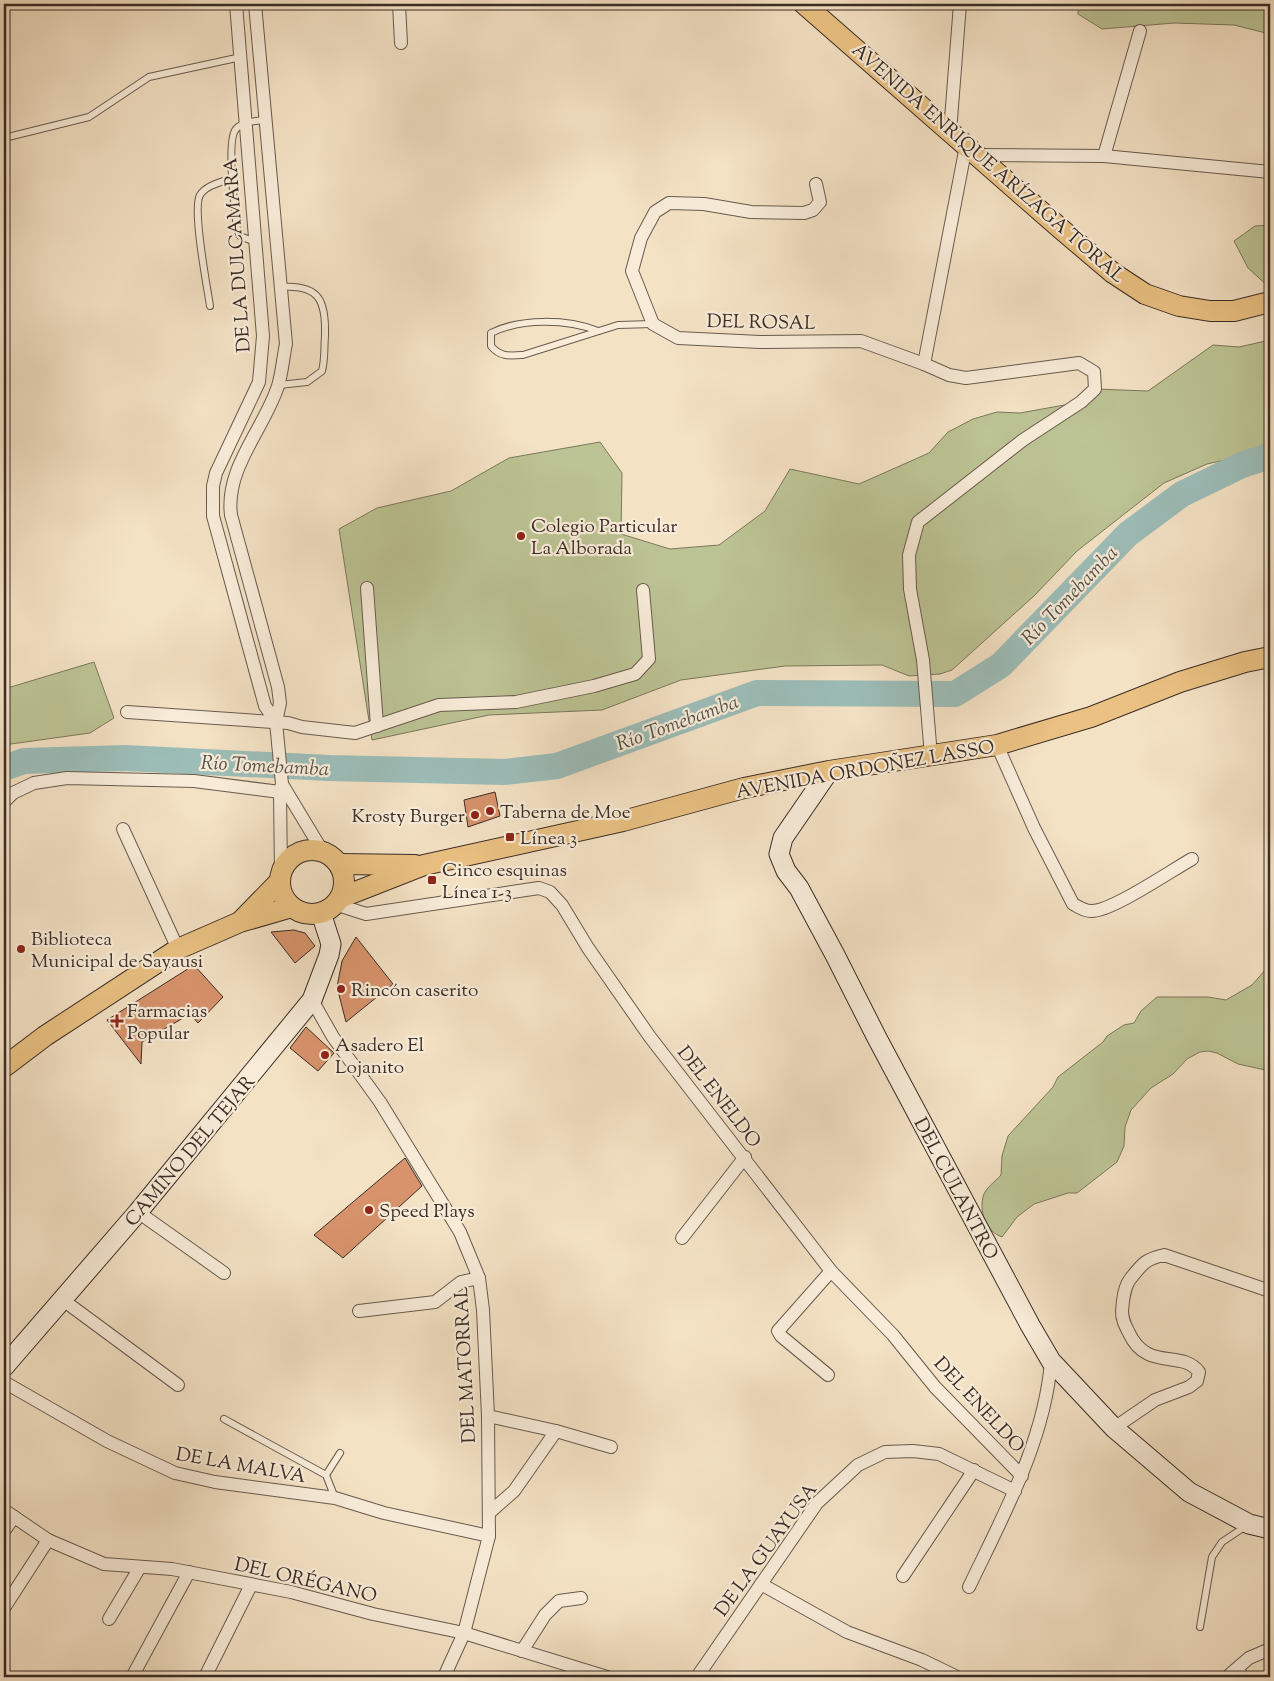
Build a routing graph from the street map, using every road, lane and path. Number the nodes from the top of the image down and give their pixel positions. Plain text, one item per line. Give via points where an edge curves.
1 (236, 4) edge
2 (255, 4) edge
3 (399, 4) edge
4 (804, 4) edge
5 (960, 4) edge
6 (1140, 31) dead end
7 (401, 43) dead end
8 (241, 57) junction
9 (266, 120) junction
10 (245, 123) junction
11 (950, 132) junction
12 (4, 138) edge
13 (971, 151) junction
14 (1104, 156) junction
15 (1270, 172) edge
16 (233, 178) junction
17 (816, 184) dead end
18 (255, 242) junction
19 (280, 287) junction
20 (1270, 302) edge
21 (210, 306) dead end
22 (653, 324) junction
23 (598, 331) junction
24 (924, 364) junction
25 (279, 385) junction
26 (367, 588) dead end
27 (643, 590) dead end
28 (1270, 656) edge
29 (127, 712) dead end
30 (277, 726) junction
31 (377, 726) junction
32 (997, 745) junction
33 (931, 756) junction
34 (829, 771) junction
35 (281, 785) junction
36 (4, 802) edge
37 (123, 829) dead end
38 (331, 858) junction
39 (1192, 859) dead end
40 (424, 865) junction
41 (281, 877) junction
42 (332, 905) junction
43 (292, 907) junction
44 (240, 922) junction
45 (178, 949) junction
46 (312, 1000) junction
47 (4, 1067) edge
48 (745, 1157) junction
49 (138, 1212) junction
50 (682, 1238) dead end
51 (831, 1271) junction
52 (224, 1273) dead end
53 (479, 1278) junction
54 (1270, 1291) edge
55 (63, 1300) junction
56 (359, 1311) dead end
57 (1052, 1361) junction
58 (4, 1367) edge
59 (828, 1375) dead end
60 (4, 1382) edge
61 (178, 1385) dead end
62 (488, 1416) junction
63 (224, 1419) dead end
64 (1114, 1428) junction
65 (556, 1430) junction
66 (612, 1448) dead end
67 (340, 1453) dead end
68 (974, 1470) junction
69 (326, 1475) junction
70 (1022, 1476) junction
71 (1015, 1490) junction
72 (335, 1498) junction
73 (489, 1513) junction
74 (9, 1514) edge
75 (1249, 1524) junction
76 (1270, 1528) edge
77 (4, 1531) edge
78 (488, 1536) junction
79 (48, 1540) junction
80 (140, 1567) junction
81 (189, 1572) junction
82 (903, 1576) dead end
83 (251, 1584) junction
84 (761, 1584) junction
85 (969, 1587) dead end
86 (581, 1598) dead end
87 (4, 1608) edge
88 (109, 1619) dead end
89 (1200, 1627) dead end
90 (464, 1633) junction
91 (1270, 1649) edge
92 (522, 1651) junction
93 (1239, 1667) junction
94 (132, 1677) edge
95 (205, 1677) edge
96 (444, 1677) edge
97 (607, 1677) edge
98 (697, 1677) edge
99 (957, 1677) edge
100 (1227, 1677) edge
101 (1247, 1677) edge

1 - 8 street, DE LA DULCAMARA
2 - 9 street, DE LA DULCAMARA
3 - 7 street
4 - 11 main road, AVENIDA ENRIQUE ARÍZAGA TORAL
5 - 11 street
6 - 14 street
8 - 10 street, DE LA DULCAMARA
8 - 12 lane via 149,77 89,117
9 - 10 lane
9 - 19 street, DE LA DULCAMARA
10 - 16 lane via 235,130 232,137
10 - 18 street, DE LA DULCAMARA
11 - 13 main road, AVENIDA ENRIQUE ARÍZAGA TORAL
13 - 14 street
13 - 20 main road, AVENIDA ENRIQUE ARÍZAGA TORAL via 1114,273 1145,294 1179,306 1210,311 1234,311
13 - 24 street
14 - 15 street
16 - 18 lane via 238,234
16 - 21 lane via 206,188 199,196 198,218
17 - 22 street via 820,202 813,210 804,213 751,212 704,204 669,203 655,212 641,238 632,271
18 - 30 street, DE LA DULCAMARA via 263,336 259,382 216,473 212,500 213,516 265,706
19 - 25 street, DE LA DULCAMARA via 286,344
19 - 25 lane via 297,286 314,294 326,313 322,371 307,382
22 - 23 lane via 618,325
22 - 24 street, DEL ROSAL via 678,338 760,342 861,341
23 - 23 lane via 581,324 564,323 504,326 491,333 491,346 498,354 523,356
24 - 33 street, DEL ROSAL via 949,375 966,378 1079,363 1094,372 1095,389 918,522 909,555 910,589 923,660
25 - 30 street, DE LA DULCAMARA via 238,467 229,502 278,687
26 - 31 street
27 - 31 street via 649,659 635,674 536,699 439,705
28 - 32 main road, AVENIDA ORDOÑEZ LASSO via 1180,682 1091,717
29 - 30 street
30 - 31 street via 345,733
30 - 35 street, DE LA DULCAMARA
32 - 33 main road, AVENIDA ORDOÑEZ LASSO
32 - 39 street via 1073,904 1092,912 1109,906
33 - 34 main road, AVENIDA ORDOÑEZ LASSO
34 - 40 main road, AVENIDA ORDOÑEZ LASSO via 744,788 623,821
34 - 57 street, DEL CULANTRO via 782,838 779,854
35 - 36 street via 62,778 34,783
35 - 38 street, DE LA DULCAMARA
35 - 41 street, DE LA DULCAMARA
37 - 45 street
38 - 40 main road, AVENIDA ORDOÑEZ LASSO
38 - 41 main road via 306,850 286,863
38 - 42 main road via 344,881
40 - 42 main road, AVENIDA ORDOÑEZ LASSO
41 - 43 main road via 281,891
41 - 44 main road
42 - 43 main road via 306,913
42 - 46 street, CAMINO DEL TEJAR via 329,954
42 - 48 street, DEL ENELDO via 366,914 539,888 550,892 650,1037
43 - 44 main road
44 - 45 main road
45 - 47 main road via 45,1036
46 - 49 street, CAMINO DEL TEJAR
46 - 53 street, DEL MATORRAL via 460,1232
48 - 50 street
48 - 51 street, DEL ENELDO
49 - 52 street
49 - 55 street, CAMINO DEL TEJAR
51 - 59 street via 778,1331
51 - 70 street, DEL ENELDO via 893,1335 935,1387
53 - 56 street via 461,1282 435,1302
53 - 62 street, DEL MATORRAL
54 - 64 street via 1164,1255 1147,1259 1128,1280 1122,1299 1122,1319 1135,1345 1163,1360 1188,1362 1198,1372 1197,1381 1155,1400
55 - 58 street, CAMINO DEL TEJAR
55 - 61 street
57 - 64 street, DEL CULANTRO
57 - 70 street via 1049,1388
60 - 72 street, DE LA MALVA via 106,1441 175,1474
62 - 65 street
62 - 73 street, DEL MATORRAL
63 - 69 lane
64 - 75 street, DEL CULANTRO via 1189,1492
65 - 66 street
65 - 73 street via 514,1491
67 - 69 lane
68 - 71 street, DE LA GUAYUSA
68 - 82 street
68 - 84 street, DE LA GUAYUSA via 939,1454 913,1451 884,1452 858,1465 817,1503
69 - 72 lane
70 - 71 street
71 - 85 street
72 - 78 street, DE LA MALVA via 384,1513
73 - 78 street, DEL MATORRAL
74 - 77 street
74 - 79 street, DEL ORÉGANO
75 - 76 street, DEL CULANTRO
75 - 89 lane via 1216,1548
78 - 90 street, DEL MATORRAL
79 - 80 street, DEL ORÉGANO via 104,1564
79 - 87 street
80 - 81 street, DEL ORÉGANO
80 - 88 street
81 - 83 street, DEL ORÉGANO
81 - 94 street
83 - 90 street, DEL ORÉGANO
83 - 95 street
84 - 98 street, DE LA GUAYUSA
84 - 99 street via 847,1632
86 - 92 street via 559,1601 545,1615
90 - 92 street, DEL ORÉGANO
90 - 96 street, DEL MATORRAL
91 - 93 street via 1249,1658
92 - 97 street, DEL ORÉGANO
93 - 100 street
93 - 101 lane

